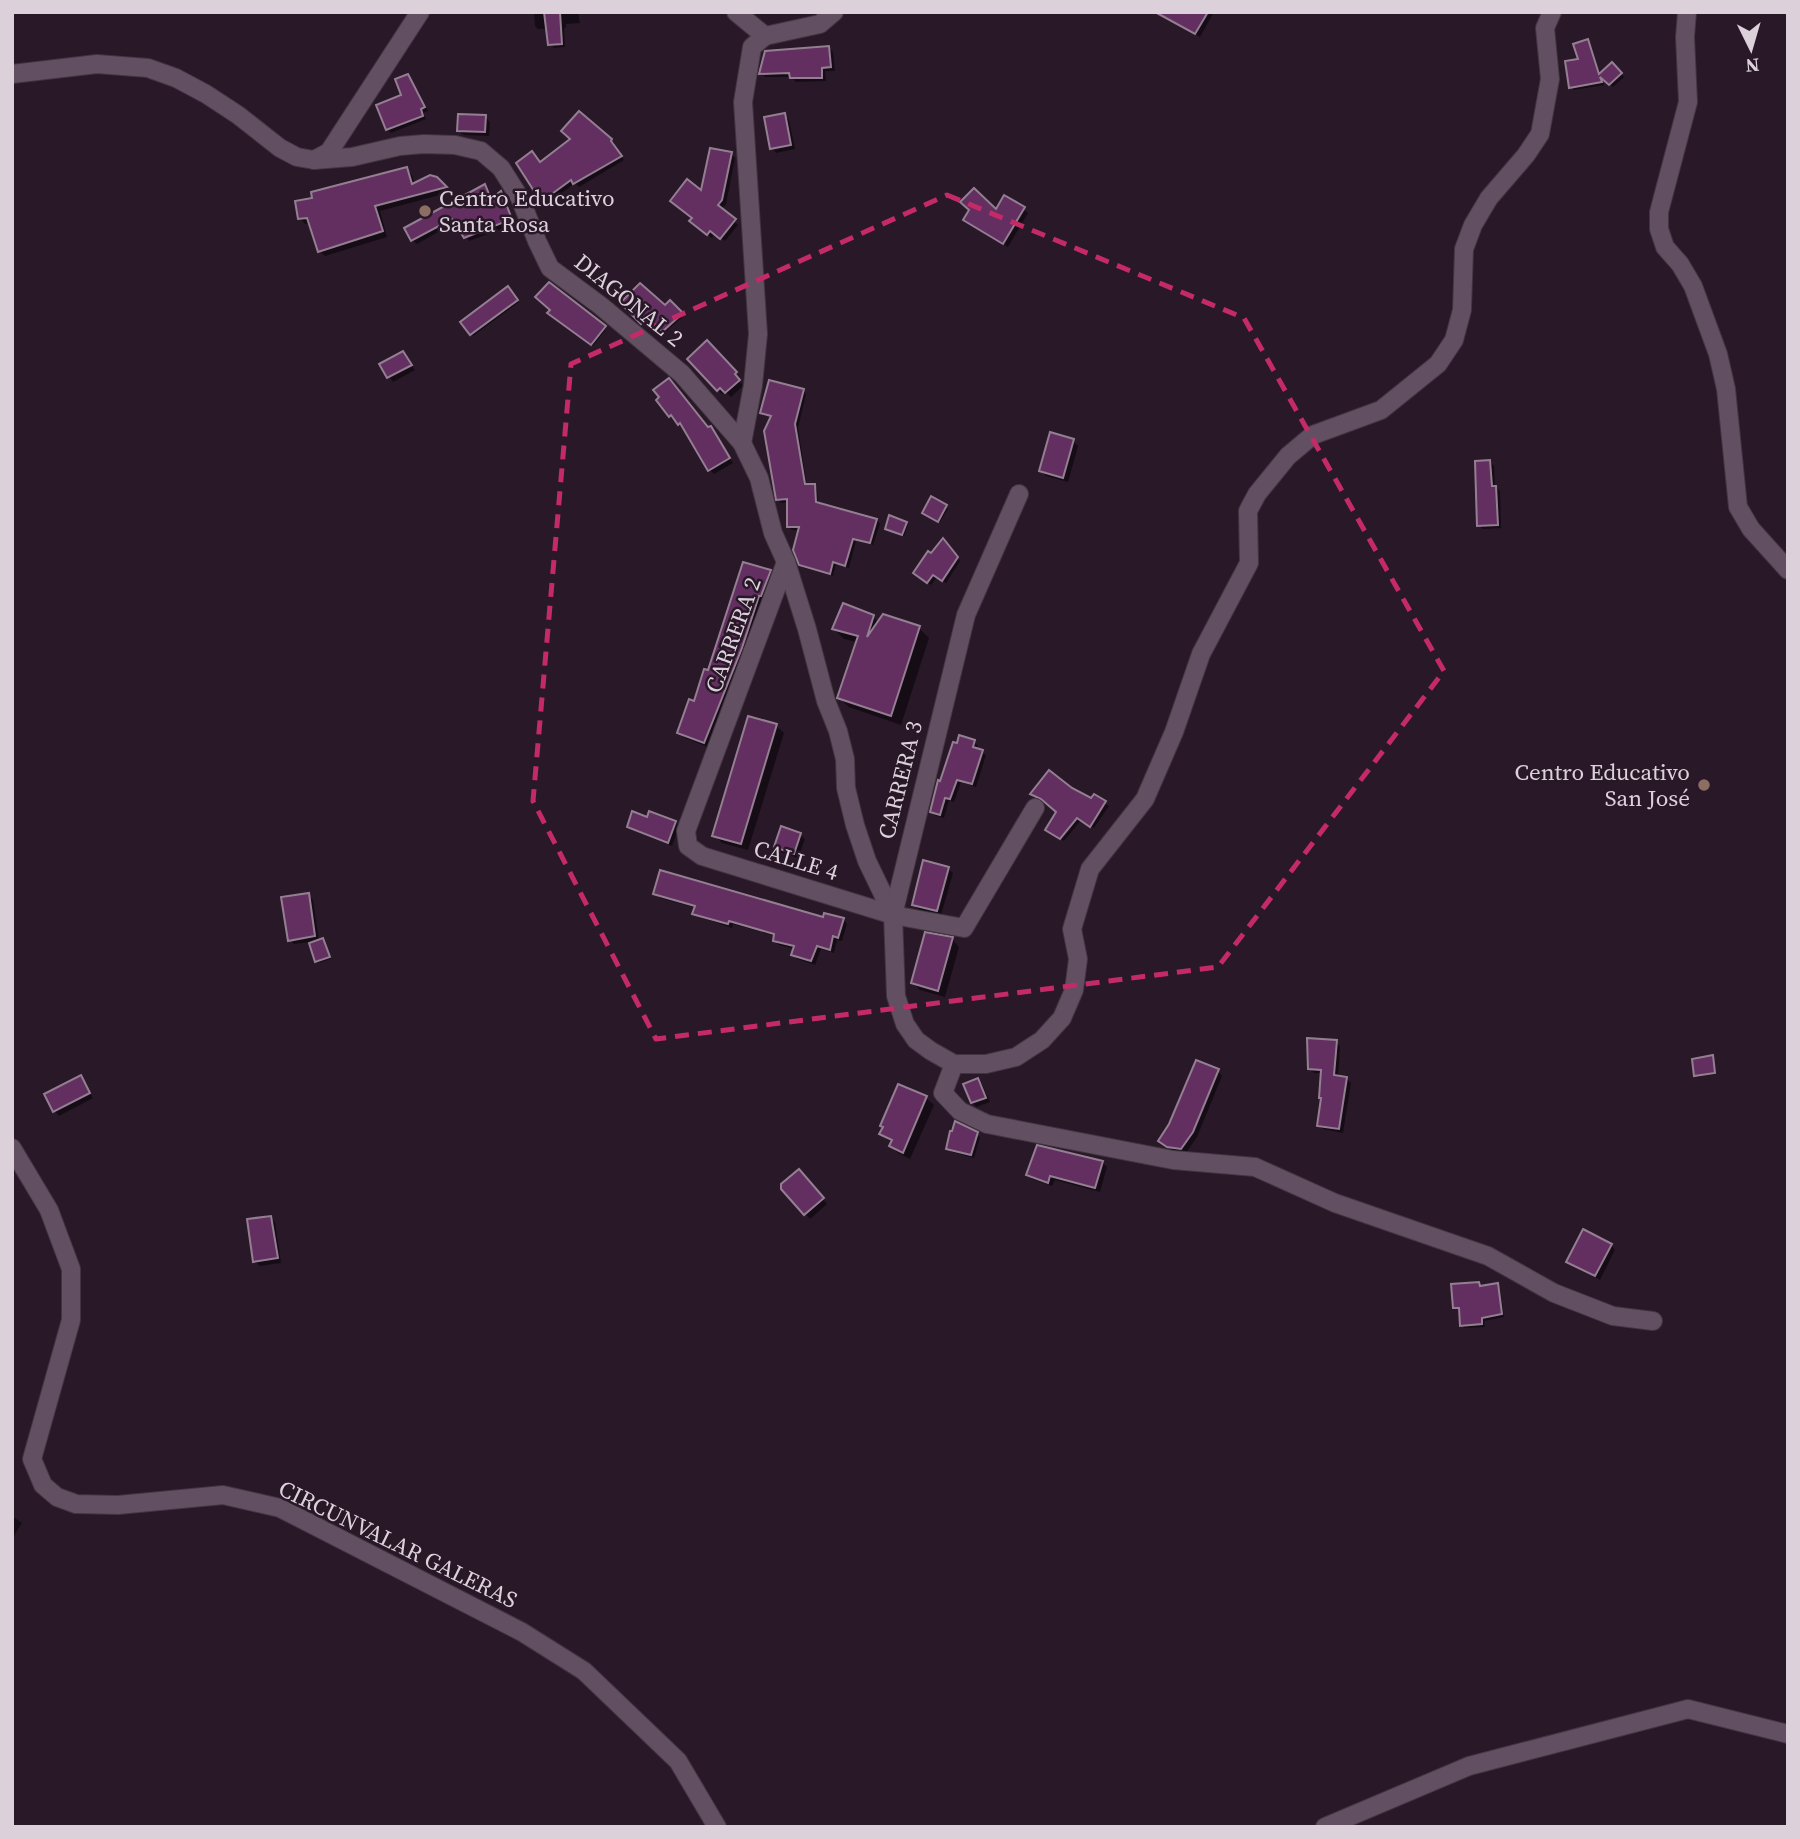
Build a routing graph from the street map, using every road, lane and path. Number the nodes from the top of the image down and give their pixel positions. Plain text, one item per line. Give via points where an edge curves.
1 (420, 12) edge
2 (736, 12) edge
3 (834, 12) edge
4 (1552, 12) edge
5 (1687, 12) edge
6 (765, 36) junction
7 (12, 74) edge
8 (314, 160) junction
9 (742, 443) junction
10 (1018, 494) dead end
11 (786, 562) junction
12 (1788, 570) edge
13 (1035, 808) dead end
14 (688, 846) joint
15 (893, 915) junction
16 (954, 1064) junction
17 (12, 1148) edge
18 (1653, 1321) dead end
19 (1788, 1734) edge
20 (718, 1827) edge
21 (1325, 1827) edge

1 - 8 street via 329,152
2 - 6 street
3 - 6 street via 820,24
4 - 16 street via 1545,28 1550,79 1540,134 1473,225 1464,250 1462,310 1454,340 1438,364 1381,410 1313,435 1288,456 1257,494 1248,511 1249,563 1201,654 1145,799 1090,869 1072,929 1078,959 1074,990 1062,1018 1042,1041 1016,1057 986,1064
5 - 12 street via 1688,102 1659,212 1659,229 1665,247 1693,286 1718,354 1738,507
6 - 9 street via 752,47 743,103 758,334
7 - 8 street via 97,64 148,68 206,94 280,148
8 - 9 street, DIAGONAL 2 via 424,144 481,151 501,168 520,198 550,268 682,374
9 - 11 street, CARRERA 2 via 759,478 773,533
10 - 15 street, CARRERA 3 via 966,615
11 - 14 street, CARRERA 2 via 686,831
11 - 15 street via 838,731 855,825
13 - 15 street, CALLE 4 via 964,928
14 - 15 street, CALLE 4 via 702,856
15 - 16 street, CARRERA 3 via 895,996 905,1024 916,1040
16 - 18 street via 943,1093 960,1111 987,1124 1173,1160 1255,1167 1335,1203 1488,1256 1553,1293 1613,1316
17 - 20 street, CIRCUNVALAR GALERAS via 49,1210 71,1269 71,1320 32,1458 43,1485 76,1504 118,1505 223,1495 280,1508 522,1632 584,1671 678,1761
19 - 21 street via 1688,1709 1469,1766

